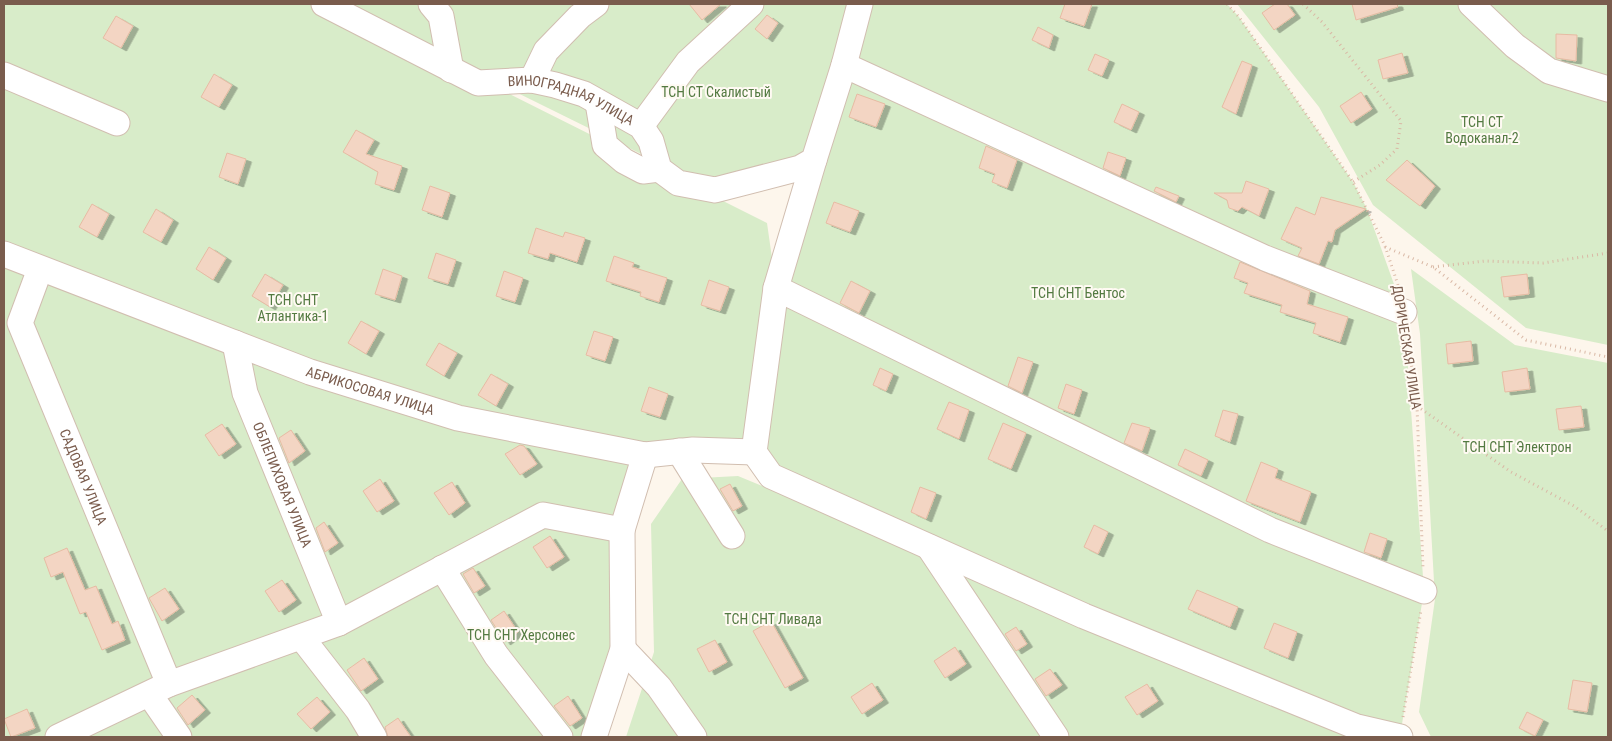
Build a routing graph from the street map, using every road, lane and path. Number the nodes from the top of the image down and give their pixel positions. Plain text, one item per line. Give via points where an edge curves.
1 (324, 4) edge
2 (430, 4) edge
3 (596, 4) edge
4 (751, 4) edge
5 (860, 4) edge
6 (1227, 4) edge
7 (1303, 4) edge
8 (1471, 4) edge
9 (844, 65) junction
10 (451, 70) junction
11 (4, 75) edge
12 (532, 80) junction
13 (1608, 89) edge
14 (598, 103) junction
15 (117, 123) dead end
16 (641, 126) junction
17 (814, 160) junction
18 (659, 169) junction
19 (1353, 182) junction
20 (1385, 246) junction
21 (4, 254) edge
22 (1608, 254) edge
23 (1433, 267) junction
24 (40, 269) junction
25 (776, 288) junction
26 (1404, 312) junction
27 (235, 343) junction
28 (1608, 357) edge
29 (1417, 406) junction
30 (679, 452) junction
31 (754, 452) junction
32 (645, 455) junction
33 (622, 530) junction
34 (1608, 531) edge
35 (732, 536) dead end
36 (929, 547) junction
37 (442, 568) junction
38 (1424, 591) junction
39 (339, 623) junction
40 (302, 638) junction
41 (623, 649) junction
42 (159, 690) junction
43 (1400, 736) edge
44 (58, 737) edge
45 (179, 737) edge
46 (374, 737) edge
47 (560, 737) edge
48 (594, 737) edge
49 (694, 737) edge
50 (1056, 737) edge

1 - 10 lane, ВИНОГРАДНАЯ УЛИЦА
2 - 10 lane via 441,16
3 - 12 lane via 546,51
4 - 16 lane via 688,62
5 - 9 lane
6 - 19 path, ДОРИЧЕСКАЯ УЛИЦА
7 - 19 path via 1322,22 1401,122 1396,149 1380,165
8 - 13 lane via 1515,46 1549,71
9 - 17 lane
9 - 26 lane via 1265,258
10 - 12 lane, ВИНОГРАДНАЯ УЛИЦА via 478,83
11 - 15 lane
12 - 14 lane, ВИНОГРАДНАЯ УЛИЦА via 574,91
14 - 16 lane, ВИНОГРАДНАЯ УЛИЦА
14 - 18 lane via 605,146 643,171
16 - 18 lane, ВИНОГРАДНАЯ УЛИЦА via 651,141
17 - 18 lane via 800,168 715,190 678,183
17 - 25 lane
19 - 20 path, ДОРИЧЕСКАЯ УЛИЦА
20 - 23 path
20 - 26 path, ДОРИЧЕСКАЯ УЛИЦА
21 - 24 lane, АБРИКОСОВАЯ УЛИЦА
22 - 23 path via 1543,263 1485,261
23 - 28 path via 1526,340
24 - 27 lane, АБРИКОСОВАЯ УЛИЦА
24 - 42 lane, САДОВАЯ УЛИЦА via 20,323
25 - 31 lane
25 - 38 lane via 1270,530
26 - 29 path, ДОРИЧЕСКАЯ УЛИЦА
27 - 32 lane, АБРИКОСОВАЯ УЛИЦА via 310,372 458,418
27 - 39 lane, ОБЛЕПИХОВАЯ УЛИЦА via 245,393
29 - 34 path via 1511,472 1574,506
29 - 38 path, ДОРИЧЕСКАЯ УЛИЦА
30 - 31 lane, АБРИКОСОВАЯ УЛИЦА
30 - 32 lane, АБРИКОСОВАЯ УЛИЦА
30 - 35 lane
31 - 36 lane via 771,476
32 - 33 lane
33 - 37 lane via 542,515
33 - 41 lane
36 - 43 lane via 1084,616 1348,724
36 - 50 lane
37 - 39 lane
37 - 47 lane via 496,655
38 - 43 path, ДОРИЧЕСКАЯ УЛИЦА
39 - 40 lane
40 - 42 lane
40 - 46 lane via 358,710
41 - 48 lane
41 - 49 lane via 659,688
42 - 44 lane
42 - 45 lane, САДОВАЯ УЛИЦА

